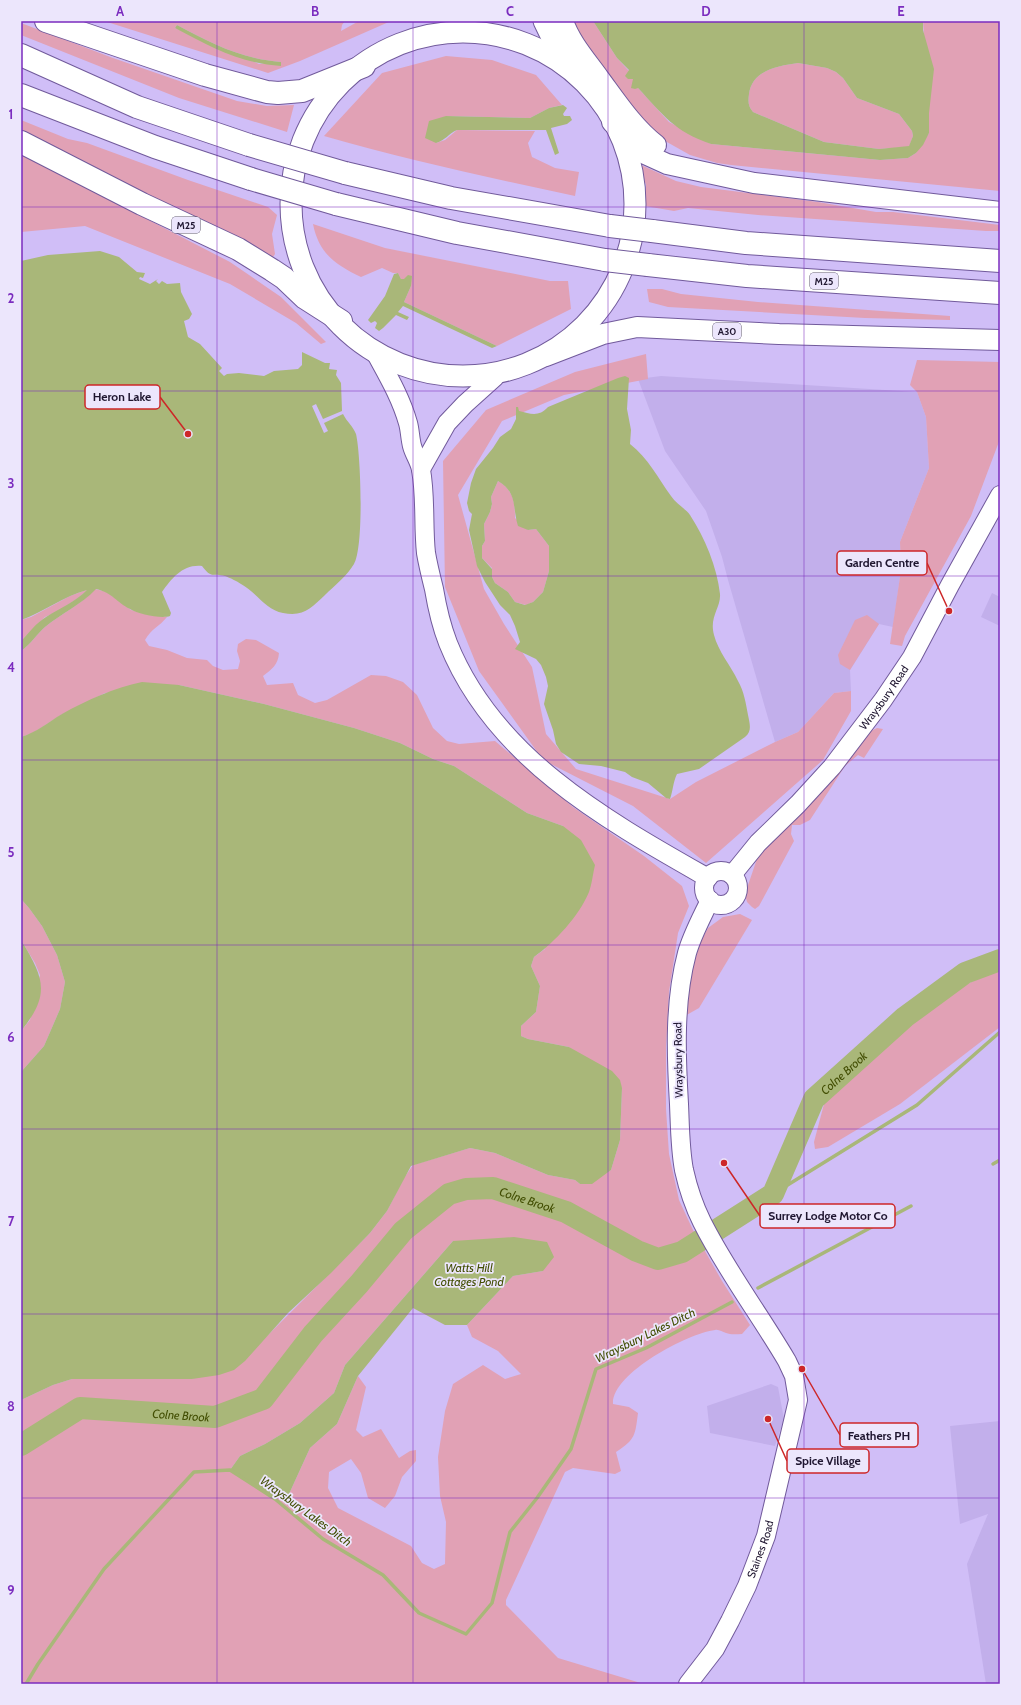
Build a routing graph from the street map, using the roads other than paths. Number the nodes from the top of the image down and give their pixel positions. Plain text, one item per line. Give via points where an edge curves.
1 (46, 21) edge
2 (426, 21) edge
3 (544, 21) edge
4 (563, 21) edge
5 (392, 46) junction
6 (21, 55) edge
7 (364, 66) junction
8 (572, 71) junction
9 (21, 95) edge
10 (612, 122) junction
11 (21, 142) edge
12 (702, 172) junction
13 (1000, 212) edge
14 (1000, 261) edge
15 (1000, 293) edge
16 (342, 322) junction
17 (1000, 340) edge
18 (376, 354) junction
19 (546, 356) junction
20 (495, 377) junction
21 (421, 469) junction
22 (1000, 495) edge
23 (732, 875) junction
24 (708, 878) junction
25 (710, 900) junction
26 (798, 1400) joint
27 (688, 1684) edge

1 - 7 highway via 205,75 267,92 302,91
2 - 5 highway
3 - 8 highway
4 - 12 main road via 582,55 649,140 670,157
5 - 7 highway
5 - 8 highway via 452,29 495,29 535,44
6 - 14 highway, bridge via 137,107 249,145 345,173 451,198 610,226 746,243
7 - 16 highway via 338,84 312,113 306,127 291,216 297,250 310,278
8 - 10 highway
9 - 15 highway, M25, bridge via 155,147 251,179 336,204 457,233 605,260 747,276
10 - 12 main road via 644,154 667,164
10 - 19 highway via 634,178 637,206 631,247 616,283 600,308
11 - 16 highway, M25 via 142,204 238,249 284,278 305,298
12 - 13 main road via 754,183
16 - 18 highway
17 - 19 main road, A30 via 637,327 603,334
18 - 20 highway via 396,368 430,380 459,383
18 - 21 main road via 391,380 408,424 412,447
19 - 20 highway
20 - 21 main road via 447,423
21 - 24 main road via 426,554 440,617 448,643 470,687 494,722 548,776 571,793 658,850
22 - 23 main road, Wraysbury Road via 912,656 883,700 832,767 758,843
23 - 24 main road via 717,872
23 - 25 main road via 738,885 738,891 732,901 721,905
24 - 25 main road via 705,889
25 - 26 main road, Wraysbury Road via 687,952 680,985 677,1027 684,1171 702,1221 794,1376
26 - 27 main road, Staines Road via 766,1536 747,1586 715,1649

